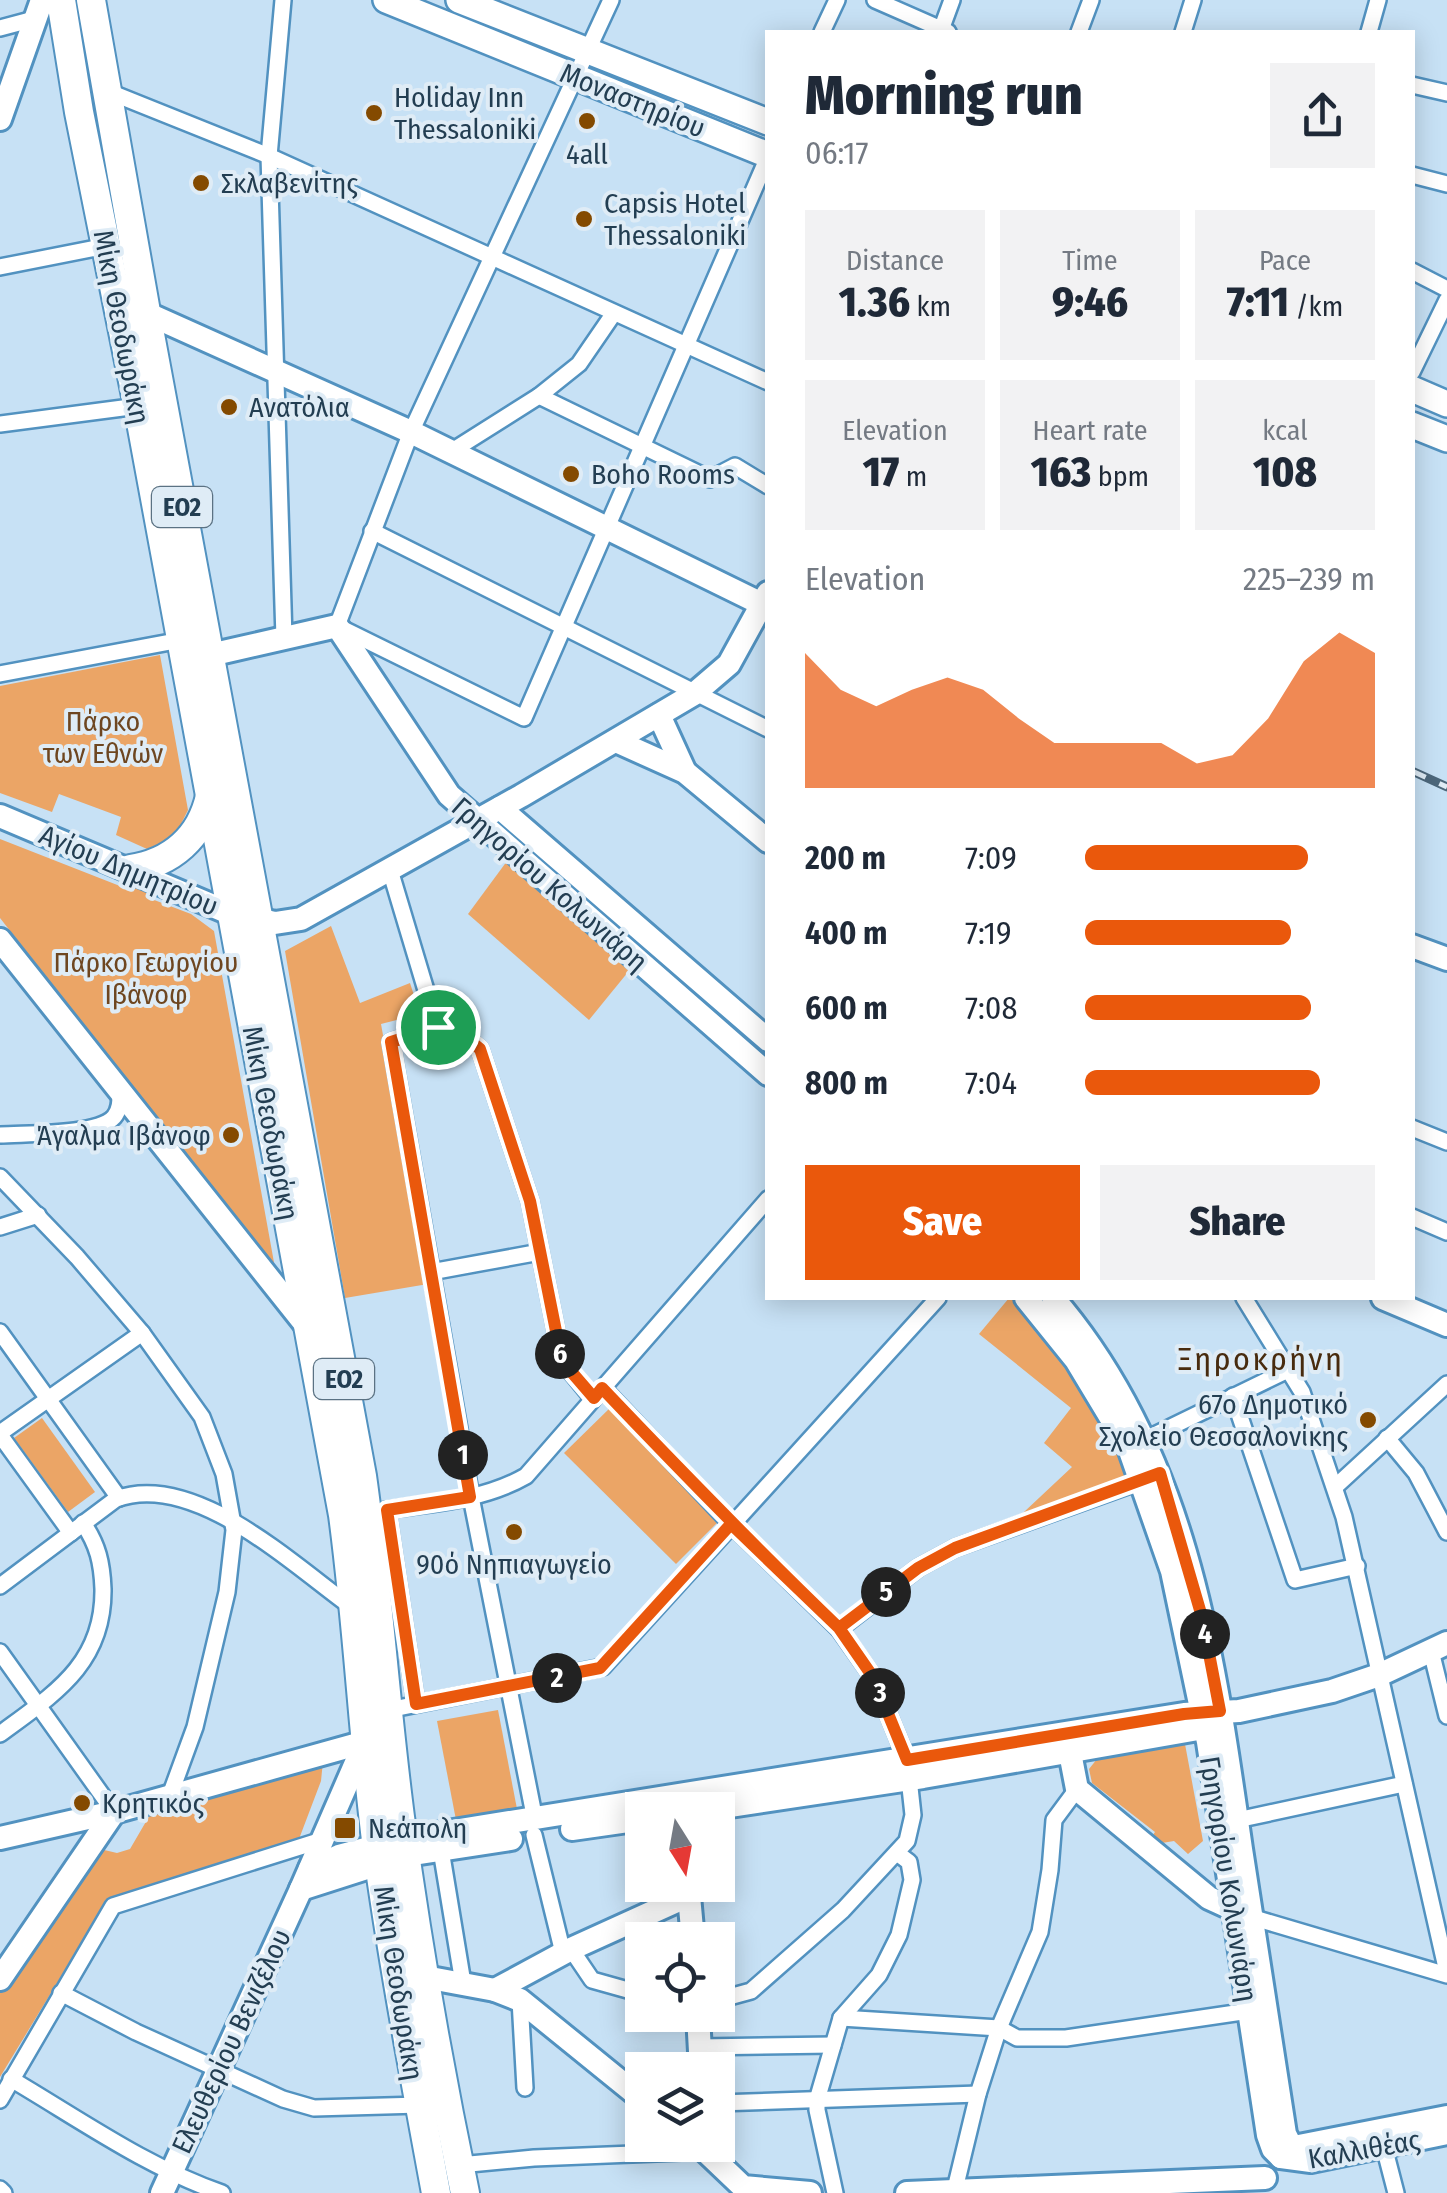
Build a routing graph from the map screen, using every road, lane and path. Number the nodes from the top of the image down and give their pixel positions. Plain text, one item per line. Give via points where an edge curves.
1 (61, 0) edge
2 (92, 0) edge
3 (282, 0) edge
4 (386, 0) edge
5 (460, 0) edge
6 (611, 0) edge
7 (837, 0) edge
8 (875, 0) edge
9 (952, 0) edge
10 (1091, 0) edge
11 (1193, 0) edge
12 (1378, 0) edge
13 (38, 10) edge
14 (0, 28) edge
15 (823, 30) edge
16 (942, 30) edge
17 (944, 30) edge
18 (1081, 30) edge
19 (1184, 30) edge
20 (1370, 30) edge
21 (588, 51) junction
22 (576, 76) junction
23 (1415, 86) edge
24 (106, 91) junction
25 (1447, 93) edge
26 (0, 119) edge
27 (765, 121) edge
28 (765, 155) edge
29 (269, 156) junction
30 (765, 163) edge
31 (1415, 177) edge
32 (1447, 184) edge
33 (106, 246) junction
34 (490, 258) junction
35 (0, 268) edge
36 (1415, 273) edge
37 (1447, 289) edge
38 (1447, 300) edge
39 (146, 313) junction
40 (614, 313) junction
41 (688, 347) junction
42 (1415, 366) edge
43 (278, 372) junction
44 (765, 381) edge
45 (1415, 391) edge
46 (539, 396) junction
47 (1447, 404) edge
48 (138, 406) junction
49 (0, 424) edge
50 (1415, 426) edge
51 (411, 432) junction
52 (1447, 439) edge
53 (644, 446) junction
54 (452, 451) junction
55 (765, 484) edge
56 (609, 526) junction
57 (372, 531) junction
58 (765, 601) edge
59 (765, 603) edge
60 (565, 625) junction
61 (337, 626) junction
62 (284, 638) junction
63 (181, 640) junction
64 (210, 655) junction
65 (0, 674) edge
66 (694, 694) junction
67 (659, 715) junction
68 (765, 728) edge
69 (616, 741) junction
70 (685, 772) junction
71 (210, 795) junction
72 (500, 808) junction
73 (0, 816) edge
74 (477, 821) junction
75 (765, 839) edge
76 (130, 870) junction
77 (390, 870) junction
78 (245, 918) junction
79 (0, 940) edge
80 (1415, 947) edge
81 (1447, 959) edge
82 (438, 1027) junction
83 (765, 1037) edge
84 (765, 1071) edge
85 (120, 1093) junction
86 (1415, 1129) edge
87 (0, 1135) edge
88 (1447, 1142) edge
89 (0, 1177) edge
90 (765, 1202) edge
91 (38, 1216) junction
92 (1415, 1218) edge
93 (0, 1227) edge
94 (1447, 1232) edge
95 (540, 1252) junction
96 (431, 1272) junction
97 (936, 1300) edge
98 (1028, 1300) edge
99 (1055, 1300) edge
100 (1245, 1300) edge
101 (1388, 1300) edge
102 (1447, 1325) edge
103 (309, 1329) junction
104 (0, 1332) edge
105 (142, 1334) junction
106 (342, 1366) junction
107 (1290, 1369) junction
108 (1447, 1384) edge
109 (598, 1393) junction
110 (1233, 1396) junction
111 (48, 1398) junction
112 (0, 1434) edge
113 (1387, 1438) junction
114 (1137, 1443) junction
115 (1151, 1477) junction
116 (1335, 1487) junction
117 (470, 1497) junction
118 (119, 1498) junction
119 (377, 1511) junction
120 (234, 1522) junction
121 (731, 1524) junction
122 (77, 1528) junction
123 (1447, 1532) edge
124 (1357, 1566) junction
125 (0, 1586) edge
126 (356, 1610) junction
127 (839, 1628) junction
128 (1439, 1647) edge
129 (0, 1652) edge
130 (1379, 1674) junction
131 (507, 1687) junction
132 (416, 1704) junction
133 (38, 1705) junction
134 (388, 1710) junction
135 (1447, 1716) edge
136 (1216, 1717) junction
137 (0, 1734) edge
138 (365, 1742) junction
139 (1069, 1743) junction
140 (915, 1769) junction
141 (882, 1774) junction
142 (1404, 1784) junction
143 (1077, 1789) junction
144 (168, 1798) junction
145 (735, 1804) edge
146 (114, 1812) junction
147 (625, 1820) edge
148 (1237, 1820) junction
149 (535, 1827) junction
150 (0, 1838) edge
151 (322, 1840) junction
152 (440, 1850) junction
153 (392, 1852) junction
154 (898, 1853) junction
155 (306, 1879) junction
156 (665, 1902) edge
157 (1242, 1914) junction
158 (567, 1951) junction
159 (1447, 1973) edge
160 (0, 1978) edge
161 (425, 1978) junction
162 (463, 1983) junction
163 (625, 1989) edge
164 (495, 1990) junction
165 (60, 1993) junction
166 (735, 1995) edge
167 (520, 2000) junction
168 (1249, 2011) junction
169 (842, 2016) junction
170 (999, 2028) junction
171 (833, 2045) junction
172 (735, 2055) edge
173 (218, 2070) junction
174 (11, 2080) junction
175 (625, 2085) edge
176 (525, 2088) dead end
177 (978, 2094) junction
178 (0, 2100) edge
179 (818, 2100) junction
180 (735, 2102) edge
181 (420, 2105) junction
182 (1447, 2118) edge
183 (1447, 2133) edge
184 (1383, 2140) junction
185 (1286, 2150) junction
186 (625, 2152) edge
187 (718, 2162) edge
188 (172, 2170) junction
189 (462, 2179) edge
190 (1264, 2186) edge
191 (743, 2190) edge
192 (1034, 2191) edge
193 (955, 2192) edge
194 (162, 2193) edge
195 (222, 2193) edge
196 (436, 2193) edge
197 (810, 2193) edge
198 (835, 2193) edge
199 (907, 2193) edge
200 (1396, 2193) edge

1 - 33 highway, Μίκη Θεοδωράκη / ΕΟ2
2 - 24 highway, Μίκη Θεοδωράκη / ΕΟ2
3 - 29 street
4 - 22 main road, Μοναστηρίου
5 - 21 main road, Μοναστηρίου
6 - 21 street
7 - 15 street
8 - 16 street
9 - 17 street
10 - 18 street
11 - 19 street
12 - 20 street
13 - 14 street
13 - 26 main road
21 - 22 street
21 - 27 main road, Μοναστηρίου
22 - 28 main road, Μοναστηρίου
22 - 34 street
23 - 25 street
24 - 29 street
24 - 39 highway, Μίκη Θεοδωράκη / ΕΟ2
29 - 34 street
29 - 43 street
30 - 41 street
31 - 32 street
33 - 35 street
33 - 48 highway, Μίκη Θεοδωράκη / ΕΟ2
34 - 40 street
34 - 51 street
36 - 37 street
38 - 42 street
39 - 43 main road
39 - 64 highway, Μίκη Θεοδωράκη / ΕΟ2
40 - 41 street
40 - 46 street via 579,364
41 - 44 street
41 - 53 street
43 - 51 main road
43 - 62 street
45 - 47 main road
46 - 53 street
46 - 54 street
48 - 49 street
48 - 63 highway, Μίκη Θεοδωράκη / ΕΟ2
50 - 52 main road
51 - 54 main road
51 - 57 street
53 - 55 street via 710,479 735,466
53 - 56 street
54 - 56 main road
56 - 58 main road
56 - 60 street
57 - 60 street
57 - 61 street
59 - 66 main road via 729,664
60 - 61 street via 524,718
60 - 66 street
61 - 62 main road
61 - 74 main road, Γρηγορίου Κολωνιάρη via 448,795
62 - 64 main road
63 - 65 street
63 - 71 highway, Μίκη Θεοδωράκη / ΕΟ2
64 - 78 highway, Μίκη Θεοδωράκη / ΕΟ2
66 - 67 main road
66 - 68 street
67 - 69 main road
67 - 70 main road
69 - 70 main road
69 - 72 main road
70 - 75 main road
71 - 76 highway via 202,824 186,843
71 - 78 highway, Μίκη Θεοδωράκη / ΕΟ2
72 - 74 main road
72 - 83 main road, Γρηγορίου Κολωνιάρη
73 - 76 main road, Αγίου Δημητρίου
74 - 77 main road
74 - 84 main road, Γρηγορίου Κολωνιάρη
76 - 78 main road, Αγίου Δημητρίου
77 - 78 main road via 313,914 288,922
77 - 82 street
78 - 103 highway, Μίκη Θεοδωράκη / ΕΟ2
78 - 106 highway, Μίκη Θεοδωράκη / ΕΟ2
79 - 85 main road
80 - 81 main road
82 - 95 street via 458,1031 480,1049
82 - 96 street via 391,1042
85 - 87 street via 114,1117 98,1126
85 - 103 main road
86 - 88 street
89 - 91 street
90 - 109 street
91 - 93 street
91 - 105 street
92 - 94 street
95 - 96 street
95 - 109 street via 562,1361
96 - 117 street
97 - 121 street
98 - 114 main road, Γρηγορίου Κολωνιάρη
99 - 114 main road, Γρηγορίου Κολωνιάρη via 1113,1378
100 - 107 street
101 - 102 main road
103 - 106 main road
103 - 126 highway, Μίκη Θεοδωράκη / ΕΟ2
104 - 111 street
105 - 111 street
105 - 120 street via 209,1430
106 - 119 highway, Μίκη Θεοδωράκη / ΕΟ2
107 - 110 street
107 - 116 street
108 - 113 street
109 - 117 street via 526,1476
109 - 121 street
110 - 114 street
110 - 124 street via 1296,1580
111 - 112 street
111 - 118 street
112 - 122 street
113 - 116 street
113 - 123 street via 1416,1473
114 - 115 main road, Γρηγορίου Κολωνιάρη
115 - 127 street via 955,1548
115 - 136 main road, Γρηγορίου Κολωνιάρη
116 - 124 street
117 - 119 street
117 - 131 street
118 - 120 street via 167,1496
118 - 122 street
119 - 132 street
119 - 134 highway, Μίκη Θεοδωράκη / ΕΟ2
120 - 126 street
120 - 144 street via 209,1677
121 - 127 street
121 - 131 street via 603,1666
122 - 125 street
122 - 133 street via 97,1547 101,1562 98,1632 80,1668
124 - 130 street
126 - 138 highway, Μίκη Θεοδωράκη / ΕΟ2
127 - 140 street via 873,1677
128 - 130 main road
128 - 135 street
129 - 133 street
130 - 136 main road
130 - 142 street
131 - 132 street
131 - 149 street
132 - 134 street
133 - 137 street
133 - 146 street
134 - 153 highway, Μίκη Θεοδωράκη / ΕΟ2
136 - 139 main road
136 - 148 main road, Γρηγορίου Κολωνιάρη
136 - 157 main road, Γρηγορίου Κολωνιάρη
138 - 144 main road
138 - 151 main road, Ελευθερίου Βενιζέλου
138 - 153 highway, Μίκη Θεοδωράκη / ΕΟ2
139 - 140 main road
139 - 143 main road
140 - 141 main road
140 - 154 street via 913,1822
141 - 145 main road
141 - 149 main road
142 - 148 street
142 - 159 street
143 - 157 main road via 1198,1889
143 - 170 street via 1054,1820 1040,1932
144 - 146 main road
146 - 150 main road
146 - 160 main road
147 - 149 main road
148 - 157 main road, Γρηγορίου Κολωνιάρη
149 - 152 main road
149 - 153 main road
149 - 158 street
151 - 155 main road, Ελευθερίου Βενιζέλου
151 - 165 street via 112,1906
152 - 153 main road
152 - 162 street
153 - 155 main road via 340,1856
153 - 161 highway, Μίκη Θεοδωράκη / ΕΟ2
153 - 181 highway, Μίκη Θεοδωράκη / ΕΟ2
154 - 166 street via 751,1991
154 - 169 street via 909,1862 912,1880 899,1935 879,1975
155 - 173 main road, Ελευθερίου Βενιζέλου
156 - 158 main road
157 - 159 street
157 - 168 main road, Γρηγορίου Κολωνιάρη
157 - 185 main road, Γρηγορίου Κολωνιάρη
158 - 163 street via 592,1980
158 - 164 main road
161 - 162 main road
161 - 189 highway, Μίκη Θεοδωράκη / ΕΟ2
162 - 164 main road
164 - 167 main road
165 - 173 street
165 - 174 street
167 - 175 main road
167 - 176 street
168 - 170 street via 1066,2038 1016,2038
168 - 185 main road, Γρηγορίου Κολωνιάρη via 1268,2134 1273,2150
169 - 170 street
169 - 171 street
170 - 177 street
171 - 172 street
171 - 179 street
173 - 181 street via 314,2108
173 - 188 main road, Ελευθερίου Βενιζέλου
174 - 178 street
174 - 188 street
177 - 179 street
177 - 193 street
179 - 180 street
179 - 198 street
181 - 196 highway, Μίκη Θεοδωράκη / ΕΟ2
182 - 184 main road, Καλλιθέας
183 - 184 main road, Καλλιθέας
184 - 185 main road, Καλλιθέας via 1306,2161
184 - 200 street
185 - 190 main road
186 - 189 street via 534,2158
187 - 191 main road
188 - 194 main road, Ελευθερίου Βενιζέλου
188 - 195 street
190 - 192 main road
191 - 197 main road
192 - 193 main road
193 - 199 main road

